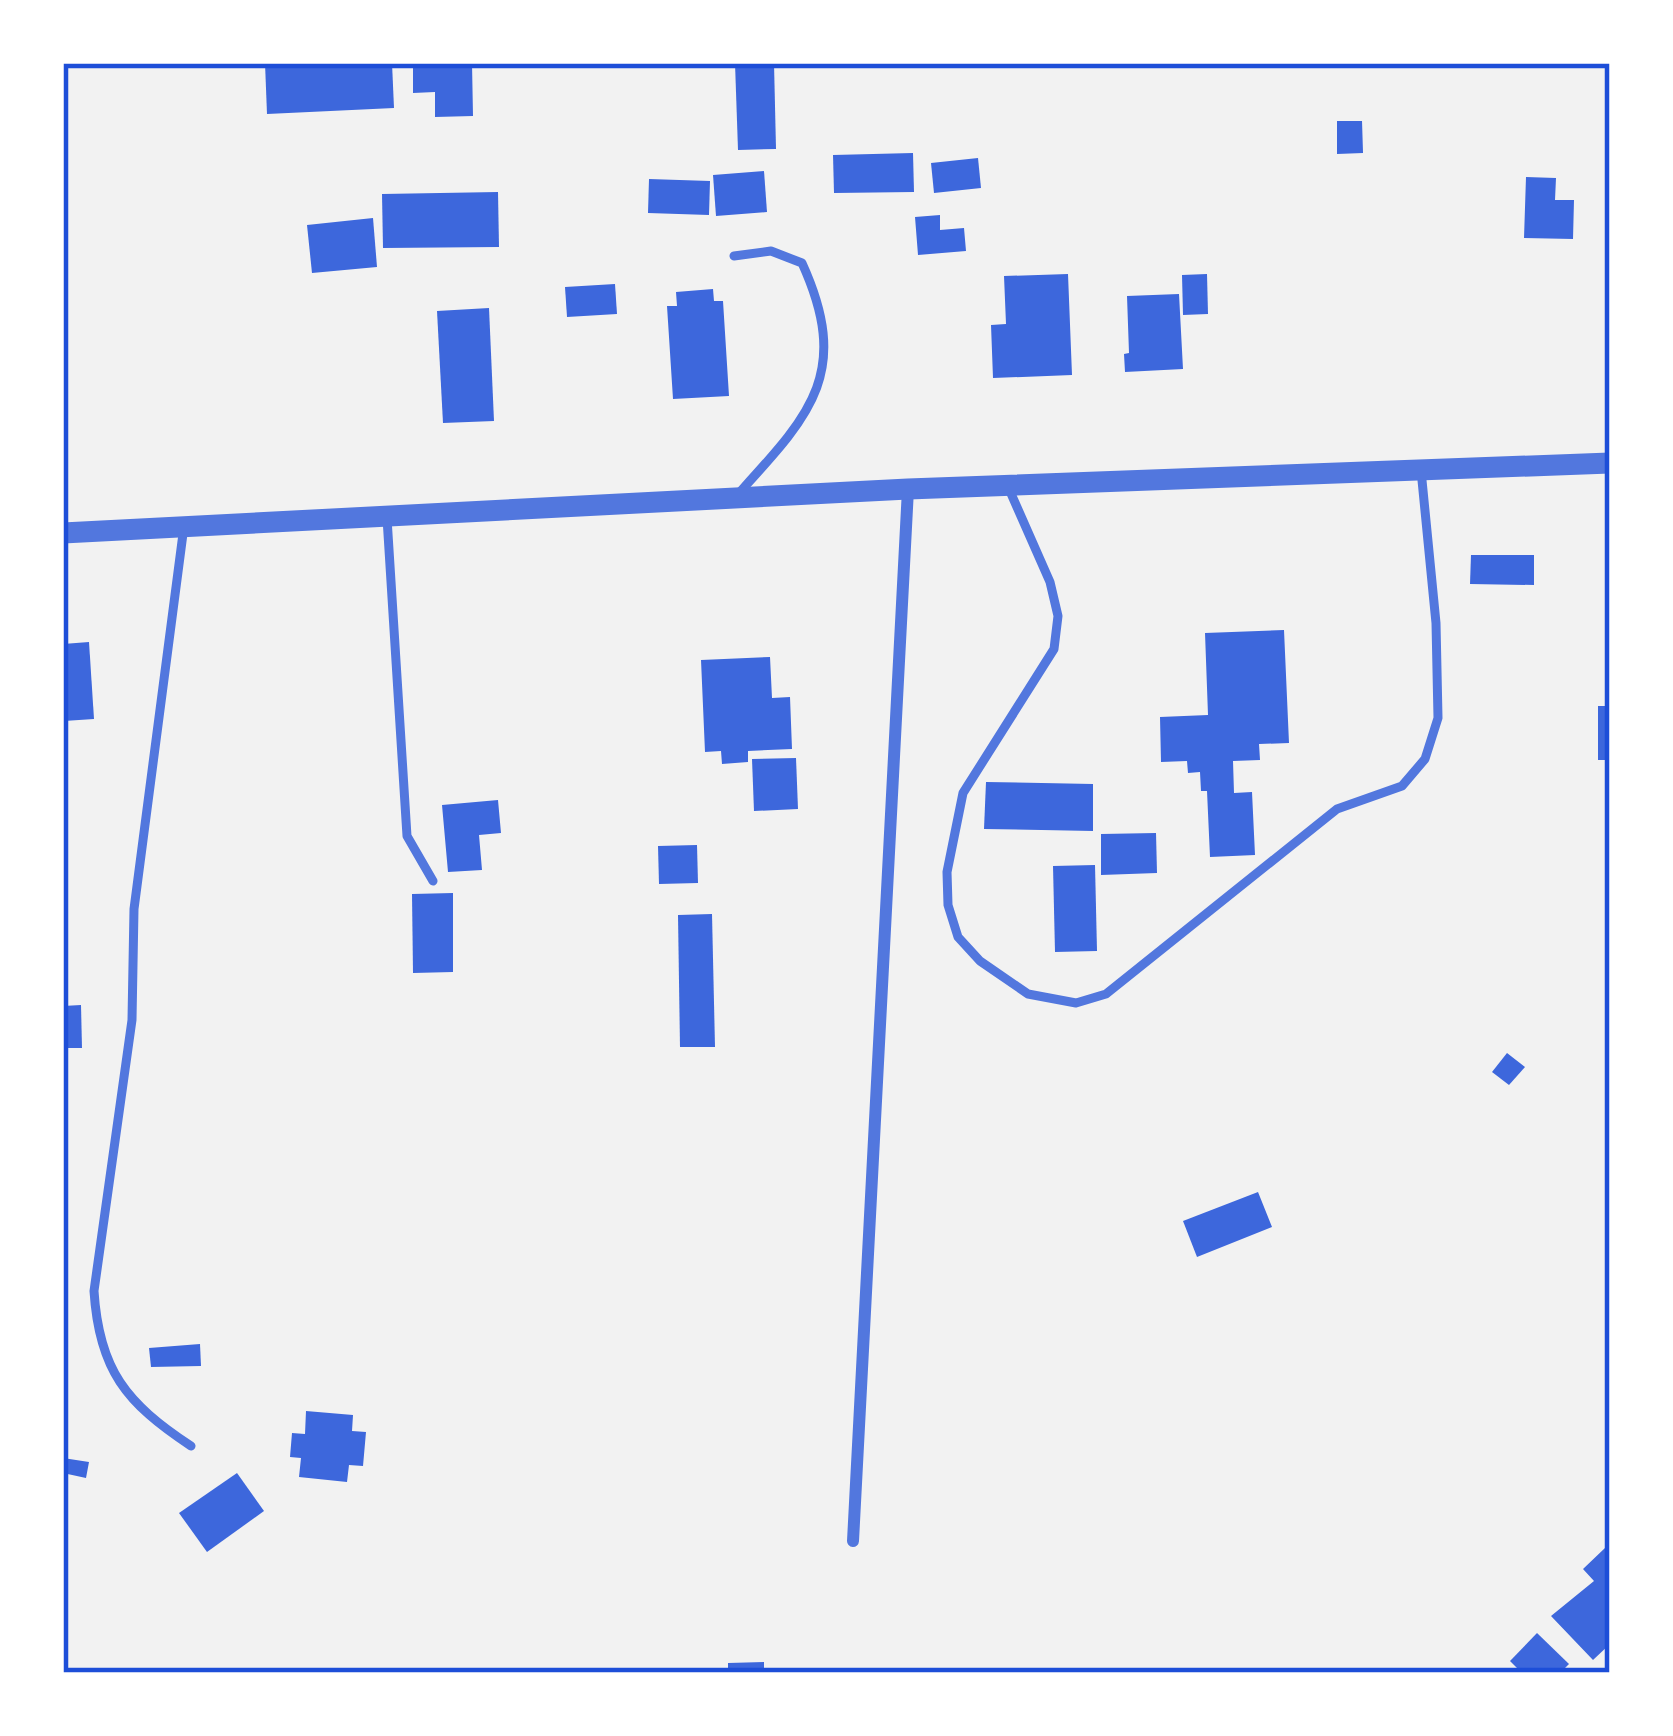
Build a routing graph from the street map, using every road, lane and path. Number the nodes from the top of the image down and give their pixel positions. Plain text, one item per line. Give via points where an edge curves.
1 (734, 256) dead end
2 (1610, 463) edge
3 (1421, 470) junction
4 (1007, 485) junction
5 (908, 489) junction
6 (734, 497) junction
7 (387, 518) junction
8 (184, 526) junction
9 (63, 532) edge
10 (433, 881) dead end
11 (191, 1446) dead end
12 (854, 1541) dead end

1 - 6 lane via 771,251 802,263 820,303 823,379 797,429
2 - 3 street
3 - 4 street
3 - 4 lane via 1438,718 1425,759 1402,786 1337,809 1106,994 1076,1004 1028,994 980,961 958,937 948,905 963,794 1054,649 1050,582
4 - 5 street
5 - 6 street
5 - 12 street
6 - 7 street
7 - 8 street
7 - 10 lane via 406,836
8 - 9 street
8 - 11 lane via 134,910 132,1020 94,1291 110,1368 152,1420

